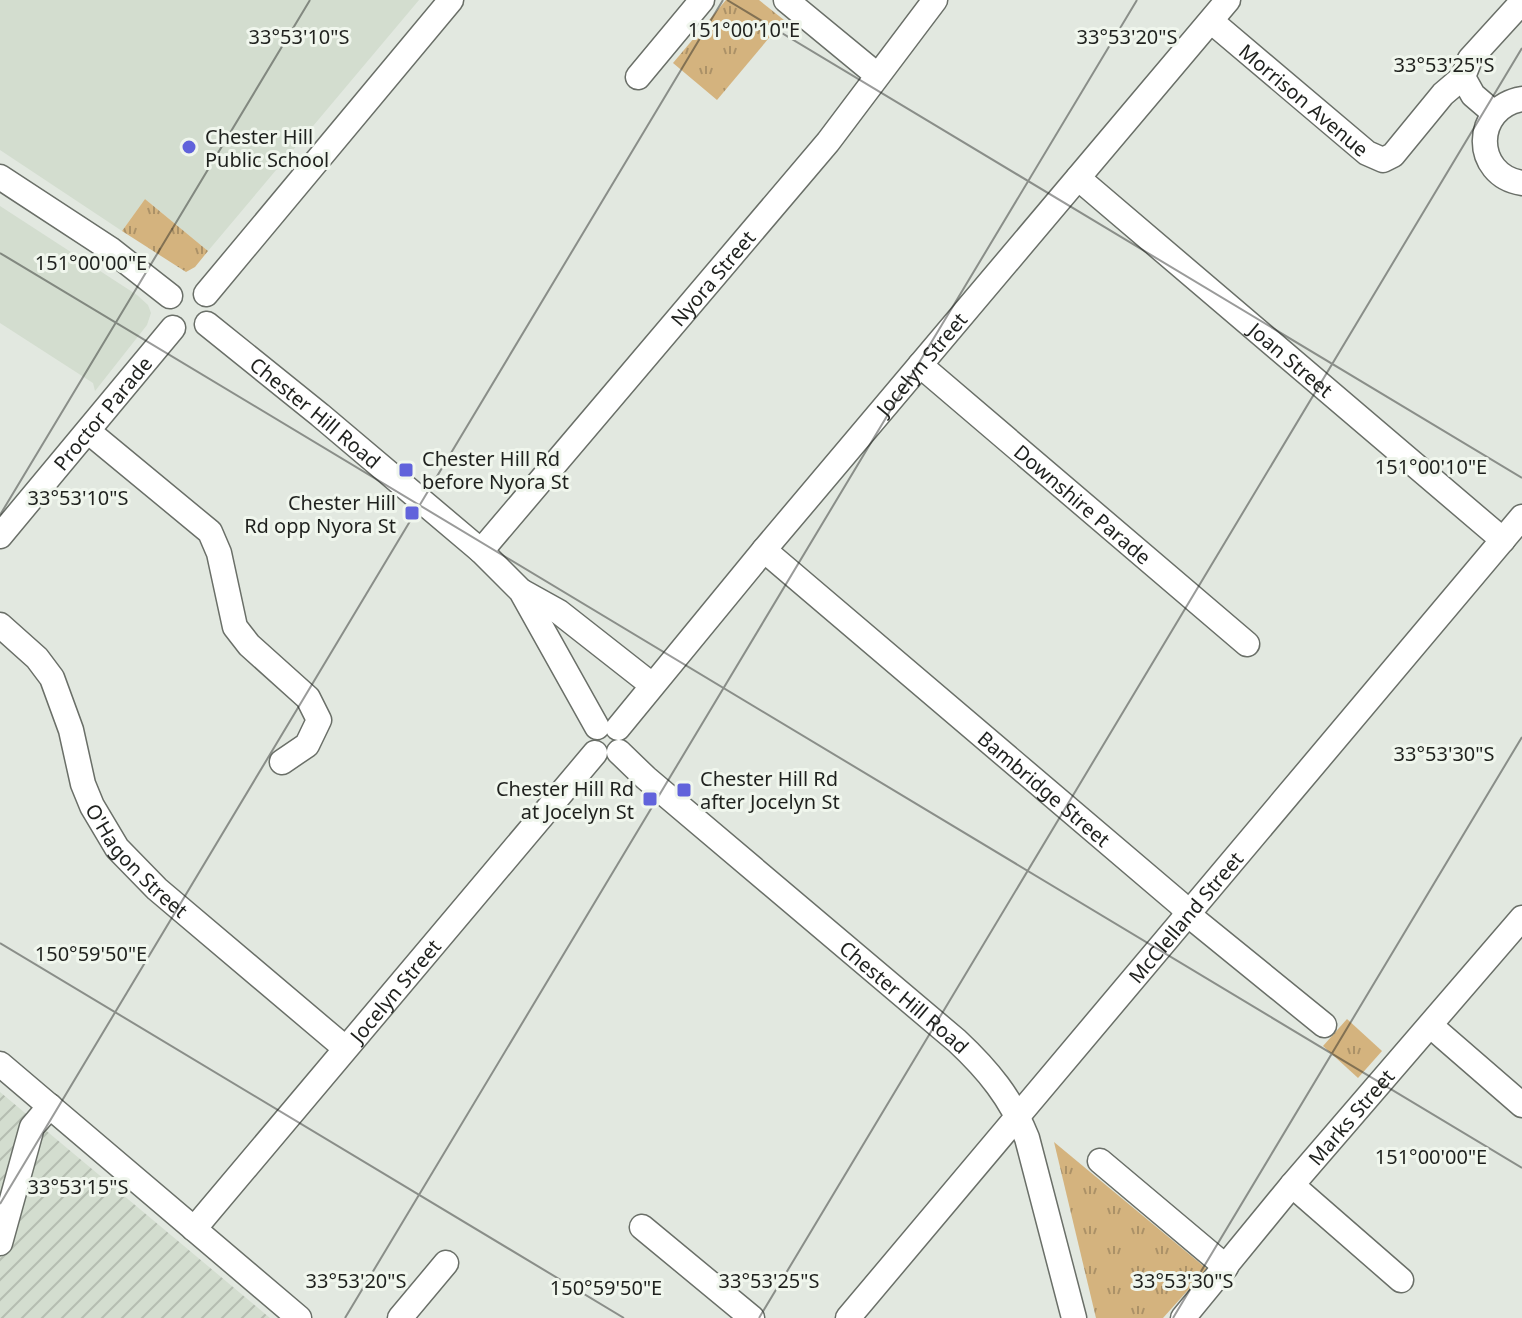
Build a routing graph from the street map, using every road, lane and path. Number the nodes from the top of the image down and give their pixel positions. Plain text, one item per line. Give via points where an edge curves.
1 (451, 0) edge
2 (702, 0) edge
3 (786, 0) edge
4 (935, 0) edge
5 (1228, 0) edge
6 (1522, 2) edge
7 (1211, 21) junction
8 (877, 75) junction
9 (638, 77) dead end
10 (1463, 77) junction
11 (1522, 99) edge
12 (1494, 113) junction
13 (0, 177) edge
14 (1078, 178) junction
15 (1522, 183) edge
16 (206, 294) junction
17 (170, 296) junction
18 (207, 324) junction
19 (173, 328) junction
20 (920, 365) junction
21 (89, 432) junction
22 (1522, 517) edge
23 (0, 536) edge
24 (1503, 540) junction
25 (764, 550) junction
26 (481, 551) junction
27 (521, 591) junction
28 (0, 625) edge
29 (1247, 644) dead end
30 (652, 685) junction
31 (607, 740) junction
32 (282, 762) dead end
33 (1188, 913) junction
34 (1522, 918) edge
35 (1324, 1025) dead end
36 (1431, 1026) junction
37 (345, 1048) junction
38 (0, 1064) edge
39 (1522, 1105) edge
40 (50, 1106) junction
41 (1018, 1115) junction
42 (1100, 1161) dead end
43 (1292, 1185) junction
44 (642, 1227) dead end
45 (194, 1229) junction
46 (0, 1243) edge
47 (446, 1263) dead end
48 (1226, 1267) junction
49 (1401, 1280) dead end
50 (299, 1318) edge
51 (400, 1318) edge
52 (752, 1318) edge
53 (848, 1318) edge
54 (1074, 1318) edge
55 (1183, 1318) edge

1 - 16 street
2 - 9 street
3 - 8 street
4 - 8 street, Nyora Street
5 - 7 street, Jocelyn Street
6 - 10 street, Morrison Avenue via 1470,59
7 - 10 street, Morrison Avenue via 1378,159 1393,155
7 - 14 street, Jocelyn Street
8 - 26 street, Nyora Street via 828,142
10 - 12 street via 1473,95
11 - 12 street
12 - 15 street via 1485,130 1487,158 1498,173
13 - 17 street via 110,249
14 - 20 street, Jocelyn Street
14 - 24 street, Joan Street
16 - 17 street via 184,287
16 - 18 street via 212,306
17 - 19 street via 165,310
18 - 19 street via 188,334
18 - 26 street, Chester Hill Road
19 - 21 street, Proctor Parade
20 - 25 street, Jocelyn Street
20 - 29 street, Downshire Parade
21 - 23 street, Proctor Parade
21 - 32 street via 210,532 235,627 308,698 319,720 307,745
22 - 24 street, McClelland Street
24 - 33 street, McClelland Street
25 - 30 street, Jocelyn Street
25 - 33 street, Bambridge Street
26 - 27 street, Chester Hill Road
27 - 30 street via 559,612
27 - 31 street, Chester Hill Road
28 - 37 street, O'Hagon Street via 52,678 88,795 117,848 157,889
30 - 31 street, Jocelyn Street
31 - 37 street, Jocelyn Street
31 - 41 street, Chester Hill Road via 957,1041 993,1077
33 - 35 street, Bambridge Street
33 - 41 street, McClelland Street
34 - 36 street, Marks Street
36 - 39 street
36 - 43 street, Marks Street
37 - 45 street, Jocelyn Street
38 - 40 street
40 - 45 street
40 - 46 street via 32,1127
41 - 53 street, McClelland Street
41 - 54 street, Chester Hill Road
42 - 48 street
43 - 48 street, Marks Street
43 - 49 street
44 - 52 street
45 - 50 street
47 - 51 street
48 - 55 street, Marks Street

